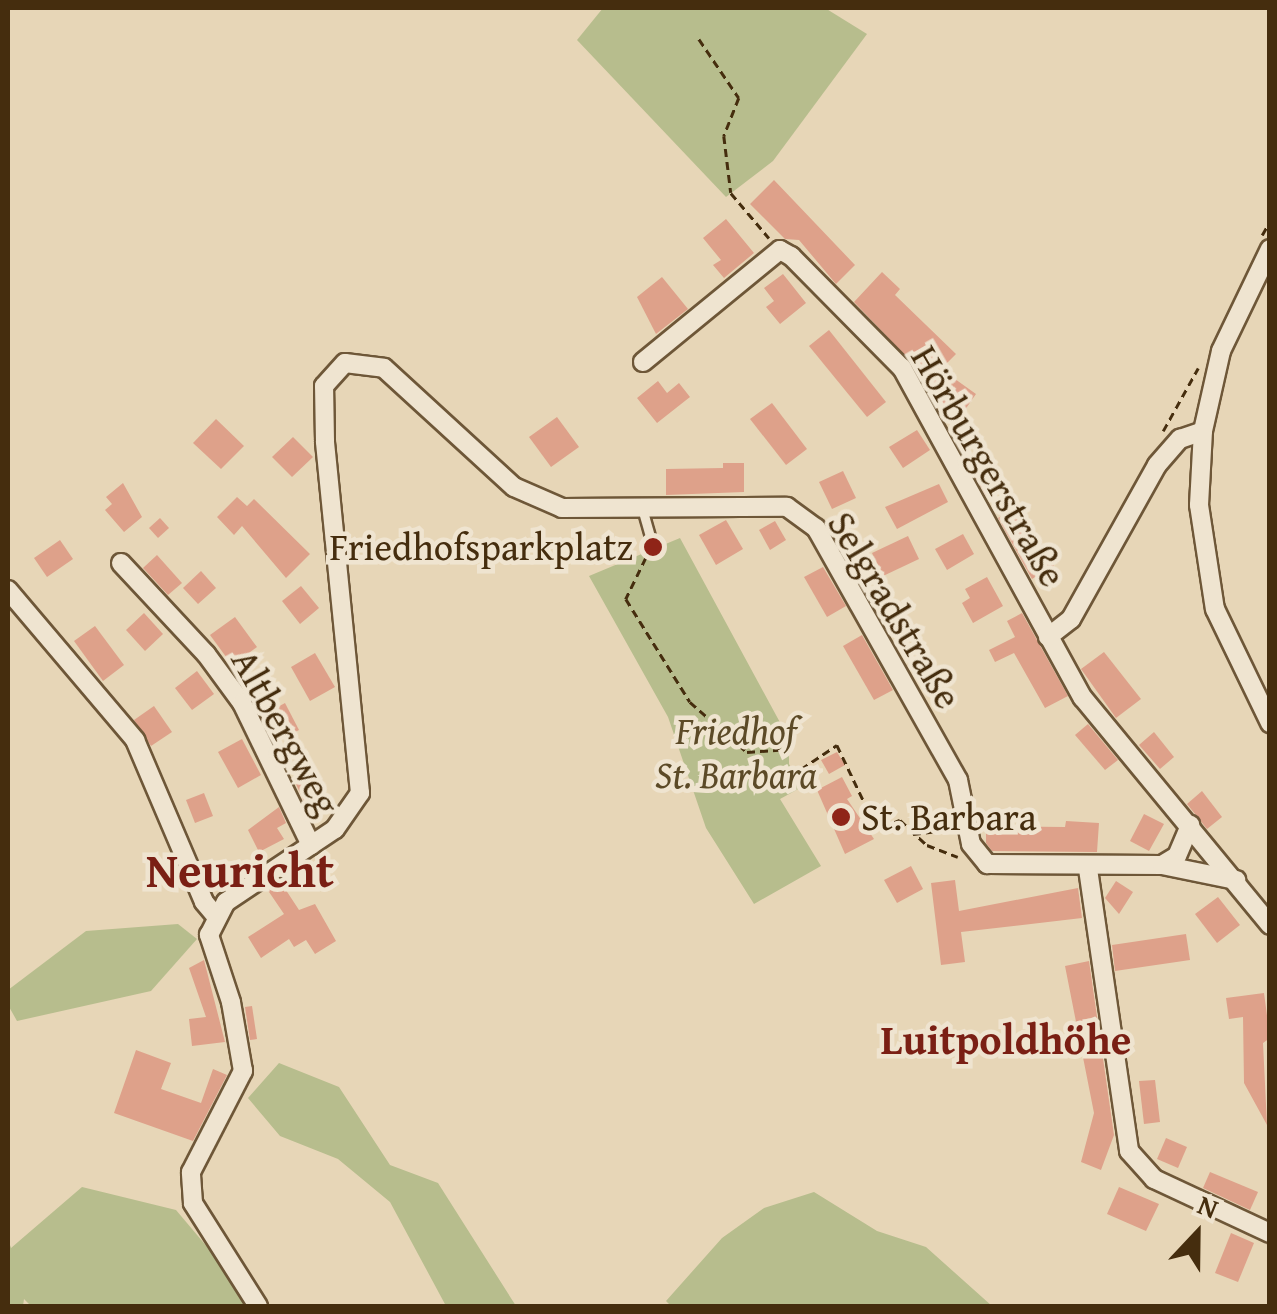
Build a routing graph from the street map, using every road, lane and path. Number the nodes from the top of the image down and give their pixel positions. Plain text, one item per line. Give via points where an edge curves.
1 (700, 39) dead end
2 (1270, 221) edge
3 (1265, 243) edge
4 (780, 250) junction
5 (1203, 358) dead end
6 (643, 362) dead end
7 (1203, 431) junction
8 (1155, 443) dead end
9 (642, 508) junction
10 (653, 547) joint
11 (121, 563) dead end
12 (8, 590) edge
13 (1048, 637) junction
14 (1270, 723) edge
15 (786, 749) dead end
16 (801, 769) dead end
17 (1190, 825) junction
18 (877, 829) junction
19 (870, 832) dead end
20 (936, 832) dead end
21 (910, 834) junction
22 (311, 845) junction
23 (966, 860) dead end
24 (1162, 866) junction
25 (1088, 869) junction
26 (1236, 880) junction
27 (214, 914) junction
28 (1270, 924) edge
29 (1270, 1232) edge
30 (258, 1306) edge

1 - 4 path via 739,98 724,136 732,193
2 - 3 path
3 - 7 street via 1221,351
4 - 6 street
4 - 13 street, Hörburgerstraße via 902,368
5 - 8 path
7 - 13 street, Hörburgerstraße via 1180,440 1157,465 1070,619
7 - 14 street via 1203,564 1222,626
9 - 10 lane
9 - 22 street, Selgradstraße via 562,508 514,487 384,368 345,363 324,386 325,441 362,775 352,812
9 - 25 street, Selgradstraße via 787,507 816,528 958,780 975,854 1000,869
10 - 15 path via 626,598 638,628 713,726 747,752
11 - 22 street, Altbergweg via 242,703
12 - 27 street via 135,740
13 - 17 street, Hörburgerstraße via 1083,698
16 - 18 path via 837,745
17 - 24 street via 1177,856
17 - 26 street, Hörburgerstraße
18 - 19 path
18 - 21 path via 900,820
20 - 21 path
21 - 23 path
22 - 27 street
24 - 25 street, Selgradstraße
24 - 26 street, Selgradstraße
25 - 29 street via 1130,1151 1154,1179
26 - 28 street, Hörburgerstraße
27 - 30 street via 211,957 231,1002 243,1071 191,1172 194,1203

